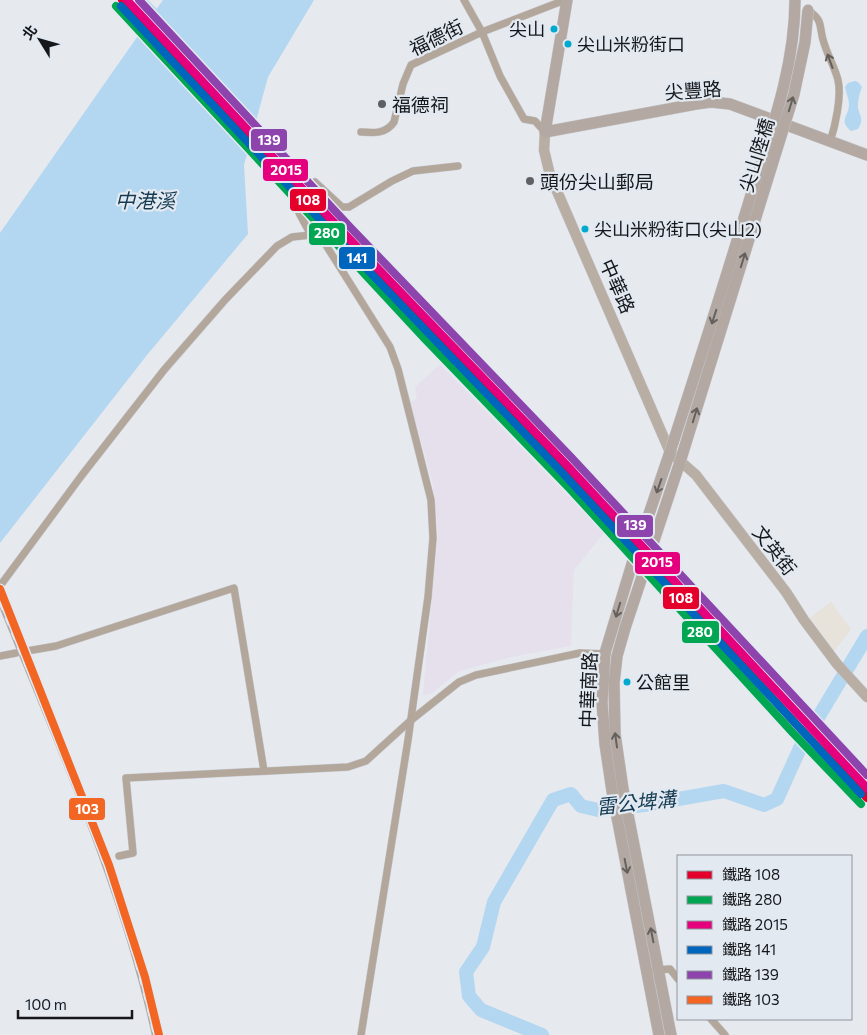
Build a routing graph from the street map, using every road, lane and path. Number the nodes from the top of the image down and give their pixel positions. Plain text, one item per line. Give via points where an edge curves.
1 (464, 0) edge
2 (566, 0) edge
3 (795, 0) edge
4 (807, 5) edge
5 (482, 32) junction
6 (361, 132) dead end
7 (545, 132) junction
8 (830, 142) junction
9 (867, 155) edge
10 (458, 166) dead end
11 (311, 235) junction
12 (670, 452) junction
13 (680, 462) junction
14 (0, 586) edge
15 (27, 651) dead end
16 (605, 653) junction
17 (16, 654) dead end
18 (0, 656) edge
19 (617, 656) junction
20 (867, 697) edge
21 (410, 721) junction
22 (609, 722) junction
23 (264, 771) junction
24 (623, 817) junction
25 (119, 856) dead end
26 (658, 969) junction
27 (646, 972) junction
28 (677, 978) edge
29 (712, 1020) edge
30 (361, 1035) edge
31 (659, 1035) edge
32 (670, 1035) edge
33 (725, 1035) edge

1 - 5 street
2 - 5 street, 福德街
2 - 7 main road, 中華路
3 -> 12 main road, 尖山陸橋, bridge via 790,62 769,139
8 -> 4 street via 835,129 839,81 823,41 820,22
13 -> 4 main road, 尖山陸橋, bridge via 794,94 805,42
5 - 6 street, 福德街 via 411,65 390,128 379,134
5 - 7 street via 500,76 524,120 535,121
7 - 8 main road, 尖豐路 via 711,102 730,104
7 - 12 street, 中華路 via 544,150 550,175
8 - 9 main road, 尖豐路
10 - 11 street via 413,171 349,207 342,207 315,182 298,200 299,213
11 - 14 street via 292,237 277,246 225,300 158,377
11 - 21 street via 324,242 390,347 432,500 433,538 428,597
12 - 13 street, 中華路
12 -> 16 main road, 中華南路
13 - 19 main road, 中華南路
13 - 20 street, 文英街 via 696,475 837,664
15 - 23 street via 56,646 234,588
16 - 19 street
16 - 21 street via 580,653 476,675 459,682
16 - 22 main road, 中華南路 via 602,702
17 - 18 street
19 - 22 main road, 中華南路
21 - 23 street via 366,761 348,767
21 - 30 street
22 - 24 main road, 中華南路
23 - 25 street via 126,778 133,853
26 -> 24 main road
24 -> 27 main road
26 - 27 street
26 - 28 street via 670,969
26 - 32 main road
27 - 31 main road
29 - 33 street

